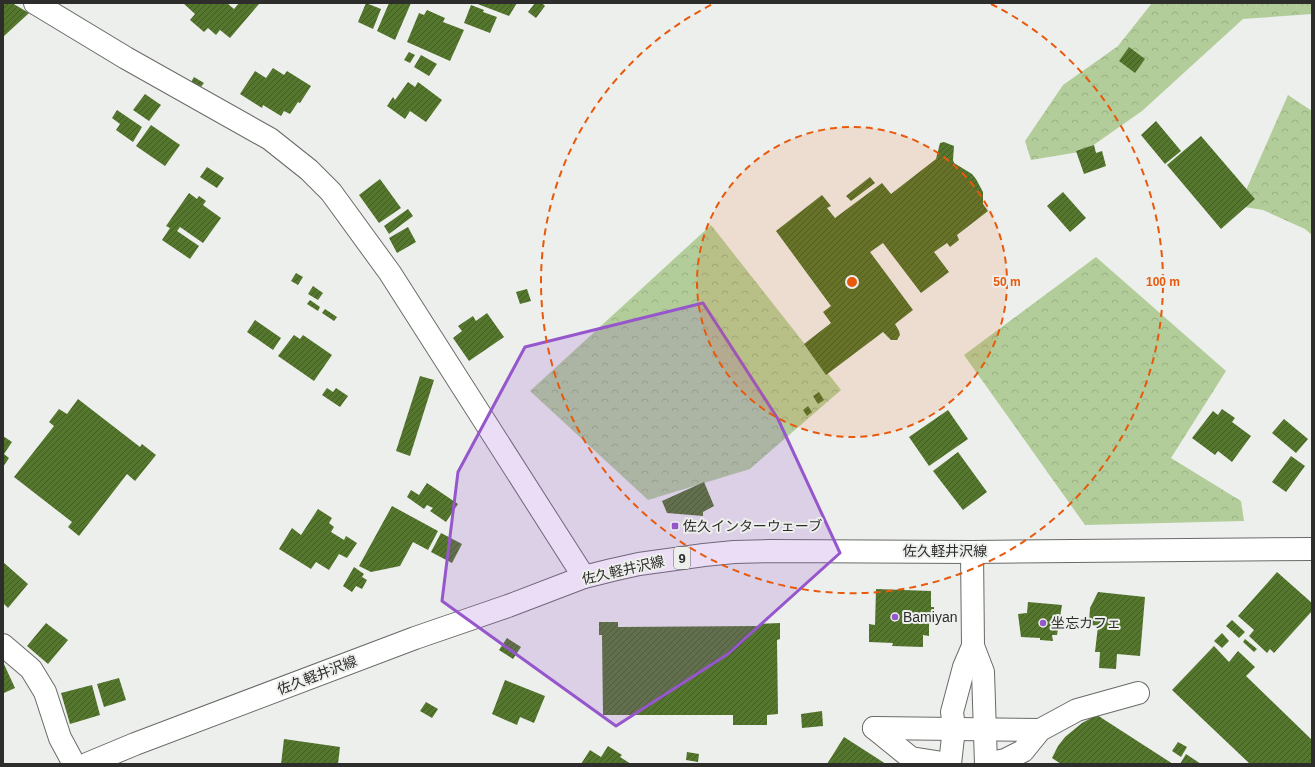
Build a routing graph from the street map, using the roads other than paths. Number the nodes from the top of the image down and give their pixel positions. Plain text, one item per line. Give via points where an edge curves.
1 (36, 3) edge
2 (1312, 549) edge
3 (972, 552) junction
4 (584, 578) junction
5 (3, 645) edge
6 (973, 646) junction
7 (1138, 693) dead end
8 (954, 728) junction
9 (985, 730) junction
10 (1040, 730) junction
11 (74, 764) edge
12 (87, 764) edge
13 (950, 764) edge
14 (986, 764) edge

1 - 4 main road via 126,58 270,139 309,170 331,192 390,273
2 - 3 main road, 佐久軽井沢線 / 9
3 - 4 main road, 佐久軽井沢線 / 9 via 734,552 639,564
3 - 6 main road
4 - 12 main road, 佐久軽井沢線 / 9 via 415,638
5 - 11 main road via 31,669 45,692 60,738
6 - 8 main road via 964,667 952,712
6 - 9 main road via 983,672
7 - 10 main road via 1077,710
8 - 9 main road
8 - 13 main road
8 - 13 main road via 874,728 911,758
9 - 10 main road
9 - 14 main road
10 - 14 main road via 1023,751 1005,760

